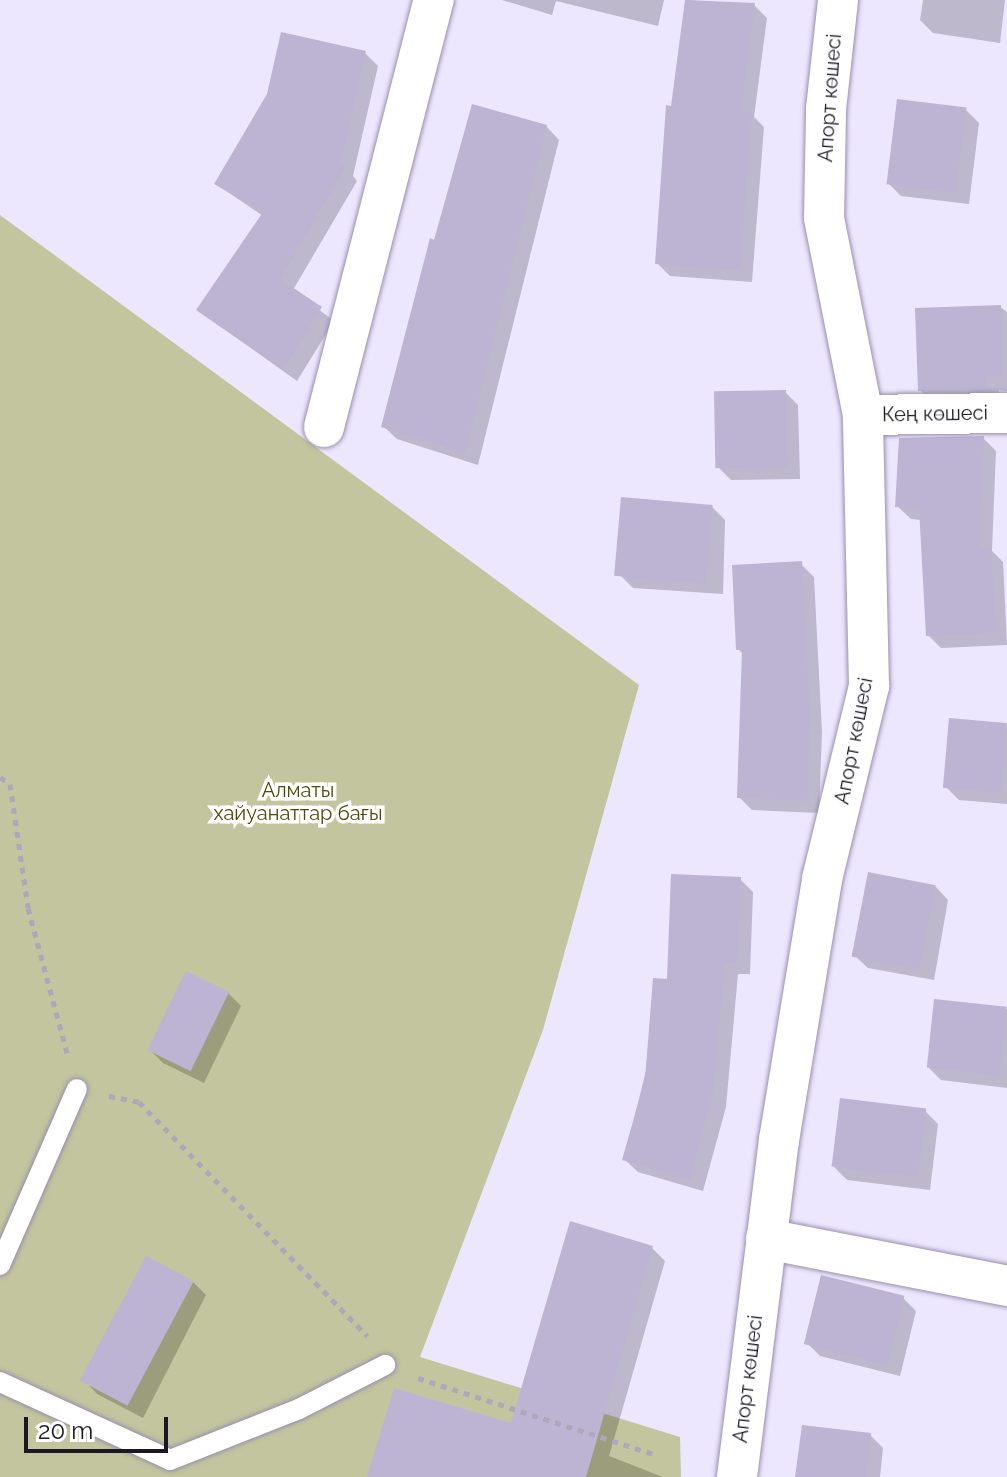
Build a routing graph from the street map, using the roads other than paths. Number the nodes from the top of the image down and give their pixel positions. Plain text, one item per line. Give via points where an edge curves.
1 (434, 0) edge
2 (838, 0) edge
3 (1007, 413) edge
4 (863, 415) junction
5 (324, 427) dead end
6 (77, 1089) road end
7 (766, 1239) junction
8 (0, 1265) edge
9 (1007, 1286) edge
10 (385, 1365) road end
11 (0, 1382) edge
12 (737, 1477) edge

1 - 5 street
2 - 4 street, Апорт көшесі via 826,109 824,218
3 - 4 street, Кең көшесі
4 - 7 street, Апорт көшесі via 869,686 822,879
6 - 8 lane
7 - 9 street
7 - 12 street, Апорт көшесі
10 - 11 lane via 299,1409 170,1460

